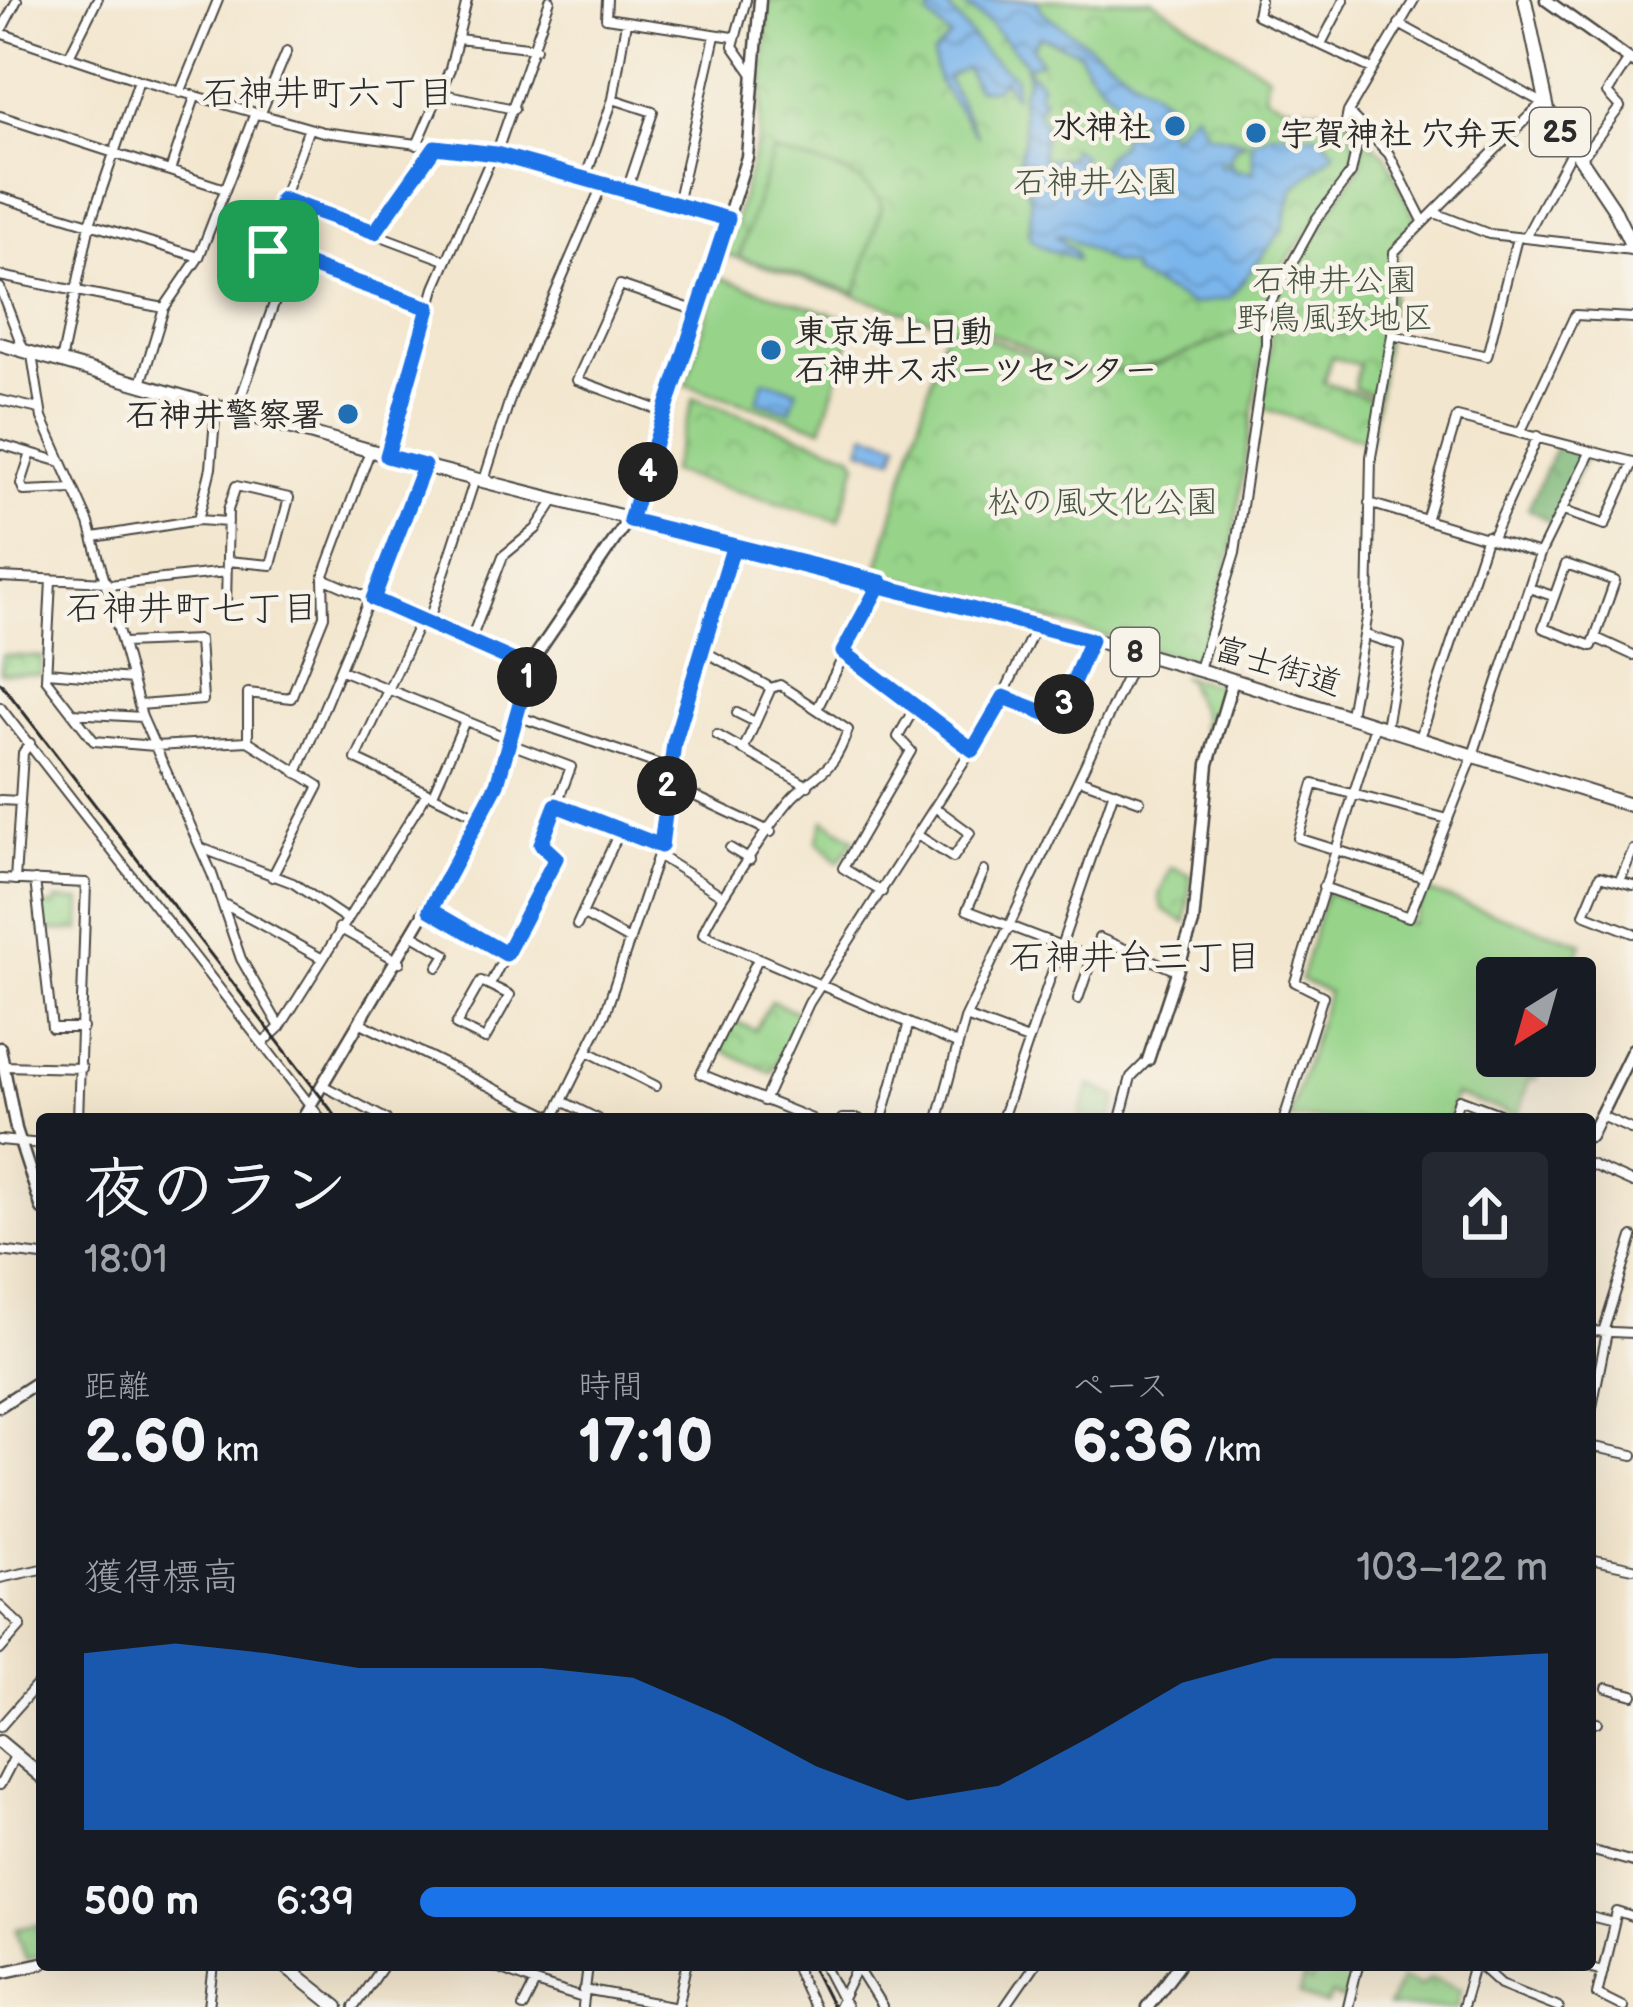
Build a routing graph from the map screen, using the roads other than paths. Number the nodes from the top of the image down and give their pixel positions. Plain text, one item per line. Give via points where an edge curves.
1 (17, 0) edge
2 (98, 0) edge
3 (218, 0) edge
4 (467, 0) edge
5 (550, 0) edge
6 (607, 0) edge
7 (746, 0) edge
8 (760, 0) edge
9 (1261, 0) edge
10 (1345, 0) edge
11 (1414, 0) edge
12 (1525, 0) edge
13 (1546, 0) edge
14 (626, 22) junction
15 (1399, 24) junction
16 (0, 33) edge
17 (715, 36) junction
18 (733, 37) junction
19 (458, 39) junction
20 (1321, 44) junction
21 (536, 48) junction
22 (286, 52) dead end
23 (69, 56) junction
24 (1631, 61) edge
25 (1372, 69) junction
26 (752, 74) junction
27 (139, 80) junction
28 (180, 93) junction
29 (439, 93) junction
30 (195, 97) junction
31 (613, 99) junction
32 (1544, 101) junction
33 (514, 109) junction
34 (1348, 112) junction
35 (258, 114) junction
36 (0, 116) edge
37 (309, 128) junction
38 (417, 145) junction
39 (435, 147) junction
40 (494, 154) junction
41 (1577, 154) junction
42 (113, 155) junction
43 (170, 171) junction
44 (585, 178) junction
45 (603, 183) junction
46 (225, 189) junction
47 (627, 190) junction
48 (0, 197) edge
49 (282, 199) junction
50 (677, 204) junction
51 (1435, 213) junction
52 (728, 219) junction
53 (1424, 221) junction
54 (90, 224) junction
55 (375, 232) junction
56 (1521, 238) junction
57 (1633, 250) edge
58 (268, 251) junction
59 (199, 257) junction
60 (445, 260) junction
61 (0, 276) edge
62 (0, 288) edge
63 (74, 288) junction
64 (164, 308) junction
65 (429, 308) junction
66 (700, 312) junction
67 (1633, 318) edge
68 (1392, 335) junction
69 (0, 344) edge
70 (29, 353) junction
71 (61, 362) junction
72 (141, 384) junction
73 (0, 400) edge
74 (216, 405) junction
75 (40, 409) junction
76 (236, 410) junction
77 (667, 413) junction
78 (1521, 431) junction
79 (1538, 436) junction
80 (0, 444) edge
81 (370, 452) junction
82 (31, 453) junction
83 (1590, 453) junction
84 (387, 456) junction
85 (62, 463) junction
86 (1633, 463) edge
87 (424, 466) junction
88 (479, 480) junction
89 (74, 489) junction
90 (556, 500) junction
91 (1369, 503) junction
92 (1563, 511) junction
93 (1427, 518) junction
94 (198, 520) junction
95 (630, 520) junction
96 (228, 523) junction
97 (94, 537) junction
98 (1490, 537) junction
99 (733, 548) junction
100 (1540, 554) junction
101 (227, 561) junction
102 (226, 572) junction
103 (0, 577) edge
104 (323, 578) junction
105 (51, 580) junction
106 (881, 582) junction
107 (108, 584) junction
108 (1529, 588) junction
109 (1553, 596) junction
110 (373, 599) junction
111 (226, 604) dead end
112 (425, 621) junction
113 (1037, 624) junction
114 (1366, 635) junction
115 (1596, 638) junction
116 (1091, 640) junction
117 (470, 642) junction
118 (123, 643) junction
119 (700, 649) junction
120 (843, 652) junction
121 (1138, 653) junction
122 (1633, 656) edge
123 (530, 668) junction
124 (341, 670) junction
125 (1198, 670) junction
126 (47, 672) junction
127 (132, 679) junction
128 (1233, 680) junction
129 (771, 688) junction
130 (388, 691) junction
131 (1004, 697) junction
132 (139, 705) junction
133 (916, 705) junction
134 (0, 707) edge
135 (818, 707) junction
136 (72, 713) junction
137 (737, 713) dead end
138 (1350, 715) junction
139 (517, 716) junction
140 (142, 717) junction
141 (755, 722) junction
142 (464, 723) junction
143 (1381, 725) junction
144 (716, 735) dead end
145 (1420, 738) junction
146 (248, 741) junction
147 (509, 741) junction
148 (30, 743) junction
149 (155, 746) junction
150 (742, 750) junction
151 (973, 750) junction
152 (1473, 754) junction
153 (669, 768) junction
154 (297, 773) junction
155 (1079, 779) junction
156 (667, 783) junction
157 (808, 786) junction
158 (1354, 790) junction
159 (1114, 791) junction
160 (430, 794) junction
161 (0, 800) edge
162 (1140, 800) dead end
163 (20, 801) junction
164 (556, 805) junction
165 (1633, 806) edge
166 (936, 808) junction
167 (481, 818) junction
168 (1448, 819) junction
169 (620, 830) junction
170 (771, 832) junction
171 (919, 836) junction
172 (200, 847) junction
173 (730, 848) dead end
174 (1335, 849) junction
175 (659, 850) junction
176 (1633, 850) edge
177 (750, 860) junction
178 (127, 863) junction
179 (117, 871) dead end
180 (984, 871) dead end
181 (272, 877) junction
182 (1424, 877) junction
183 (0, 880) edge
184 (15, 880) junction
185 (34, 880) junction
186 (1620, 880) junction
187 (1633, 885) edge
188 (1323, 887) junction
189 (882, 892) junction
190 (721, 895) junction
191 (224, 904) junction
192 (430, 910) junction
193 (345, 918) junction
194 (1009, 927) junction
195 (339, 928) junction
196 (1633, 933) edge
197 (415, 937) junction
198 (629, 940) junction
199 (1060, 946) junction
200 (506, 954) junction
201 (1090, 957) junction
202 (321, 958) junction
203 (757, 961) junction
204 (400, 962) junction
205 (438, 967) dead end
206 (1178, 971) junction
207 (490, 984) junction
208 (818, 988) junction
209 (1078, 999) dead end
210 (966, 1017) junction
211 (363, 1024) junction
212 (908, 1026) junction
213 (280, 1027) junction
214 (82, 1028) junction
215 (1028, 1040) junction
216 (263, 1043) junction
217 (957, 1044) junction
218 (0, 1048) edge
219 (1632, 1051) edge
220 (589, 1052) junction
221 (1148, 1060) joint
222 (4, 1066) junction
223 (82, 1068) junction
224 (324, 1085) junction
225 (656, 1086) dead end
226 (764, 1101) junction
227 (564, 1102) junction
228 (310, 1106) junction
229 (78, 1113) edge
230 (306, 1113) edge
231 (316, 1113) edge
232 (375, 1113) edge
233 (543, 1113) edge
234 (556, 1113) edge
235 (586, 1113) edge
236 (796, 1113) edge
237 (884, 1113) edge
238 (940, 1113) edge
239 (1004, 1113) edge
240 (1122, 1113) edge
241 (1286, 1113) edge
242 (1455, 1113) edge
243 (1497, 1113) edge
244 (1601, 1116) junction
245 (1596, 1125) edge
246 (1633, 1130) edge
247 (0, 1140) edge
248 (21, 1144) junction
249 (36, 1144) edge
250 (1596, 1167) edge
251 (1633, 1183) edge
252 (36, 1190) edge
253 (1633, 1237) edge
254 (0, 1251) edge
255 (36, 1255) edge
256 (1596, 1331) edge
257 (1605, 1332) junction
258 (1633, 1333) edge
259 (36, 1383) edge
260 (1596, 1383) edge
261 (0, 1406) edge
262 (1596, 1447) edge
263 (1633, 1455) edge
264 (1596, 1560) edge
265 (1633, 1568) edge
266 (36, 1570) edge
267 (0, 1578) edge
268 (0, 1606) edge
269 (0, 1650) edge
270 (36, 1686) edge
271 (1607, 1688) dead end
272 (1633, 1695) edge
273 (0, 1727) edge
274 (0, 1742) edge
275 (15, 1756) junction
276 (36, 1769) edge
277 (0, 1785) edge
278 (1596, 1852) edge
279 (1633, 1862) edge
280 (1633, 1916) edge
281 (1596, 1918) edge
282 (1614, 1923) junction
283 (36, 1964) edge
284 (1596, 1969) edge
285 (213, 1971) edge
286 (292, 1971) edge
287 (379, 1971) edge
288 (504, 1971) edge
289 (686, 1971) edge
290 (797, 1971) edge
291 (827, 1971) edge
292 (856, 1971) edge
293 (861, 1971) edge
294 (1030, 1971) edge
295 (1174, 1971) edge
296 (1357, 1971) edge
297 (1475, 1971) edge
298 (1485, 1971) edge
299 (1603, 1971) junction
300 (0, 1972) edge
301 (535, 1983) junction
302 (584, 1999) edge
303 (842, 2004) edge
304 (209, 2007) edge
305 (337, 2007) edge
306 (353, 2007) edge
307 (523, 2007) edge
308 (678, 2007) edge
309 (813, 2007) edge
310 (882, 2007) edge
311 (1005, 2007) edge
312 (1147, 2007) edge
313 (1348, 2007) edge
314 (1462, 2007) edge
315 (1559, 2007) edge
316 (1623, 2007) edge

1 - 16 street
2 - 23 street
3 - 28 street
4 - 19 street
5 - 21 street
6 - 14 street via 605,18
7 - 18 street
8 - 26 main road
9 - 20 street via 1258,15
10 - 20 street
11 - 15 street
12 - 32 main road, 25
13 - 24 main road
14 - 17 street
14 - 31 street
15 - 25 street
15 - 32 street
16 - 23 street
17 - 18 street
17 - 50 street
18 - 26 street
19 - 21 street
19 - 29 street
20 - 25 street
21 - 33 street
22 - 35 street
23 - 27 street
24 - 41 street via 1607,91 1620,106
25 - 34 street
26 - 52 main road via 751,139
27 - 28 street
27 - 42 street
28 - 30 street
29 - 33 street
29 - 38 street
30 - 35 street
30 - 43 street
31 - 44 street
31 - 47 street via 653,112
32 - 41 main road, 25
32 - 51 street
33 - 40 street
34 - 53 street via 1389,154
34 - 125 street via 1358,146 1351,173 1266,310 1235,553
35 - 37 street
35 - 46 street
36 - 42 street
37 - 38 street
37 - 49 street
38 - 39 street
39 - 40 street
39 - 55 street
40 - 44 street
40 - 60 street
41 - 56 street
41 - 57 main road, 25
42 - 43 street
42 - 54 street
43 - 46 street
44 - 45 street
45 - 47 street
45 - 88 street
46 - 59 street
47 - 50 street
48 - 54 street
49 - 55 street
49 - 58 street
50 - 52 street
51 - 53 street
51 - 56 street
52 - 66 main road
53 - 68 street via 1394,252
54 - 59 street
54 - 63 street
55 - 60 street
56 - 57 street
56 - 68 street via 1487,356
58 - 65 street
58 - 76 street via 257,285 277,295
59 - 64 street
60 - 65 street
61 - 63 street
62 - 70 street
63 - 64 street
63 - 71 street
64 - 72 street
65 - 84 street
66 - 77 main road
66 - 77 street via 620,285 578,380
67 - 78 street via 1575,315
68 - 91 street
69 - 70 main road, 富士街道 / 8
70 - 71 main road, 富士街道 / 8
70 - 75 street
71 - 72 main road, 富士街道 / 8
72 - 74 main road, 富士街道 / 8
73 - 75 street
74 - 76 main road, 富士街道 / 8
74 - 94 street
75 - 85 street
76 - 81 main road, 富士街道 / 8
77 - 95 main road
78 - 79 street
78 - 93 street via 1514,436 1456,418
79 - 83 street
79 - 98 street
80 - 82 street
81 - 84 main road, 富士街道 / 8
81 - 104 street
82 - 85 street
82 - 89 street via 24,490
83 - 86 street
83 - 92 street
84 - 87 main road, 富士街道 / 8
85 - 89 street
86 - 92 street via 1605,525
87 - 88 main road, 富士街道 / 8
87 - 110 street
88 - 90 main road, 富士街道 / 8
88 - 112 street
89 - 97 street
90 - 95 main road, 富士街道 / 8
90 - 117 street via 503,556
91 - 93 street
91 - 114 street
92 - 100 street
93 - 98 street
94 - 96 street
94 - 97 street
95 - 99 main road, 富士街道 / 8
95 - 123 main road
96 - 101 street
96 - 101 street via 241,484 290,500 271,565
97 - 107 street
98 - 100 street
98 - 145 street
99 - 106 main road, 富士街道 / 8
99 - 119 street
100 - 108 street
101 - 102 street
102 - 107 street
102 - 111 street
103 - 105 street
104 - 110 street
104 - 146 street via 324,616 291,698 249,691
105 - 107 street
105 - 126 street
106 - 113 main road, 富士街道 / 8
106 - 120 street
107 - 118 street
108 - 109 street
108 - 152 street
109 - 115 street via 1544,629 1591,646
109 - 115 street via 1568,563 1613,578
110 - 112 street
110 - 124 street
112 - 117 street
112 - 130 street
113 - 116 main road, 富士街道 / 8
113 - 131 street
114 - 138 street
114 - 143 street via 1400,646
115 - 122 street
116 - 121 main road, 富士街道 / 8
116 - 131 street via 1058,718
117 - 123 street
118 - 127 street
118 - 132 street via 199,640 203,700
119 - 129 street
119 - 153 street
120 - 133 street
120 - 135 street
121 - 125 main road, 富士街道 / 8
121 - 155 street
123 - 139 main road
124 - 130 street
124 - 154 street
125 - 128 main road, 富士街道 / 8
126 - 127 street
126 - 136 street
127 - 132 street
128 - 138 main road, 富士街道 / 8
128 - 206 main road via 1208,764 1197,901
129 - 135 street via 780,685
129 - 141 street
130 - 142 street
130 - 160 street via 356,759
131 - 151 street
132 - 140 street
133 - 151 street
133 - 189 street via 898,736 911,751 843,868
134 - 148 street
135 - 157 street via 848,734 828,772
136 - 140 street
136 - 149 street via 94,741
137 - 141 street
138 - 143 main road, 富士街道 / 8
139 - 147 main road
139 - 153 street
140 - 149 street
141 - 150 street
142 - 147 street
142 - 160 street
143 - 145 main road, 富士街道 / 8
143 - 158 street
144 - 150 street
145 - 152 main road, 富士街道 / 8
146 - 149 street
146 - 154 street
147 - 164 street via 571,765
147 - 167 main road
148 - 163 street
148 - 178 street
149 - 172 street
150 - 157 street
151 - 166 street
152 - 165 main road, 富士街道 / 8
152 - 168 street
153 - 156 street
154 - 181 street via 319,786
155 - 159 street
155 - 194 street
156 - 170 street
156 - 175 street
157 - 170 street
158 - 168 street
158 - 174 street
158 - 174 street via 1314,784 1298,836
159 - 162 street
159 - 199 street
160 - 167 street
160 - 193 street
161 - 163 street
163 - 184 street
164 - 169 street
164 - 200 street via 541,844 556,858
166 - 171 street
166 - 171 street via 970,833 953,858
167 - 192 main road
168 - 182 street
169 - 175 street
169 - 198 street via 579,920
170 - 177 street
171 - 189 street
172 - 181 street
172 - 191 street
173 - 177 street
174 - 182 street
174 - 188 street
175 - 190 street
175 - 198 street
176 - 186 street
177 - 190 street
178 - 179 street
178 - 216 street
180 - 194 street via 966,909
181 - 193 street
182 - 188 street via 1408,919
183 - 184 street
184 - 185 street
185 - 214 street via 52,1028
185 - 214 street via 86,883
186 - 187 street
186 - 196 street via 1600,876 1584,916
188 - 241 street via 1295,982 1323,995
189 - 208 street
190 - 203 street via 702,932
191 - 202 street
191 - 213 street via 258,996
192 - 197 main road
192 - 200 street
193 - 195 street
194 - 199 street
194 - 210 street
195 - 202 street
195 - 204 street
197 - 204 main road
197 - 205 street via 446,954
198 - 220 street
199 - 201 street
199 - 215 street
200 - 207 street
201 - 206 street via 1099,938
201 - 209 street
202 - 213 street
203 - 208 street
203 - 226 street via 701,1074
204 - 211 main road
206 - 221 main road
207 - 207 street via 479,982 456,1025 483,1039 510,995
208 - 212 street
208 - 226 street
210 - 215 street
210 - 217 street
211 - 224 main road
211 - 233 street
212 - 217 street
212 - 237 street
213 - 216 street
214 - 223 street
215 - 239 street
216 - 228 street
217 - 238 street
218 - 222 main road
219 - 244 main road
220 - 225 street
220 - 227 street
221 - 240 street via 1131,1077
222 - 223 street
222 - 248 main road
223 - 229 street
224 - 228 main road
224 - 232 street
226 - 236 street
227 - 234 street
227 - 235 street
228 - 230 main road
228 - 231 street
242 - 243 street via 1459,1099
244 - 245 main road
244 - 246 street
247 - 248 street
248 - 249 street
248 - 252 main road
250 - 251 street
253 - 257 street
254 - 255 street
256 - 257 street
257 - 258 street
257 - 260 street
259 - 261 main road
262 - 263 street
264 - 265 street
266 - 267 street
268 - 269 street via 21,1626
270 - 273 street
271 - 272 street
274 - 275 main road
275 - 276 main road
275 - 277 street
278 - 279 street
280 - 282 street via 1617,1912
281 - 282 street
282 - 299 street
283 - 300 main road
284 - 299 street
285 - 304 street
286 - 305 main road
287 - 306 street
288 - 301 street
289 - 308 street
290 - 309 street
291 - 303 street
292 - 303 street
293 - 310 street
294 - 311 street
295 - 312 main road
296 - 313 street
297 - 314 street
298 - 315 street
299 - 316 street via 1597,1997
301 - 302 street
301 - 307 street
302 - 308 street

